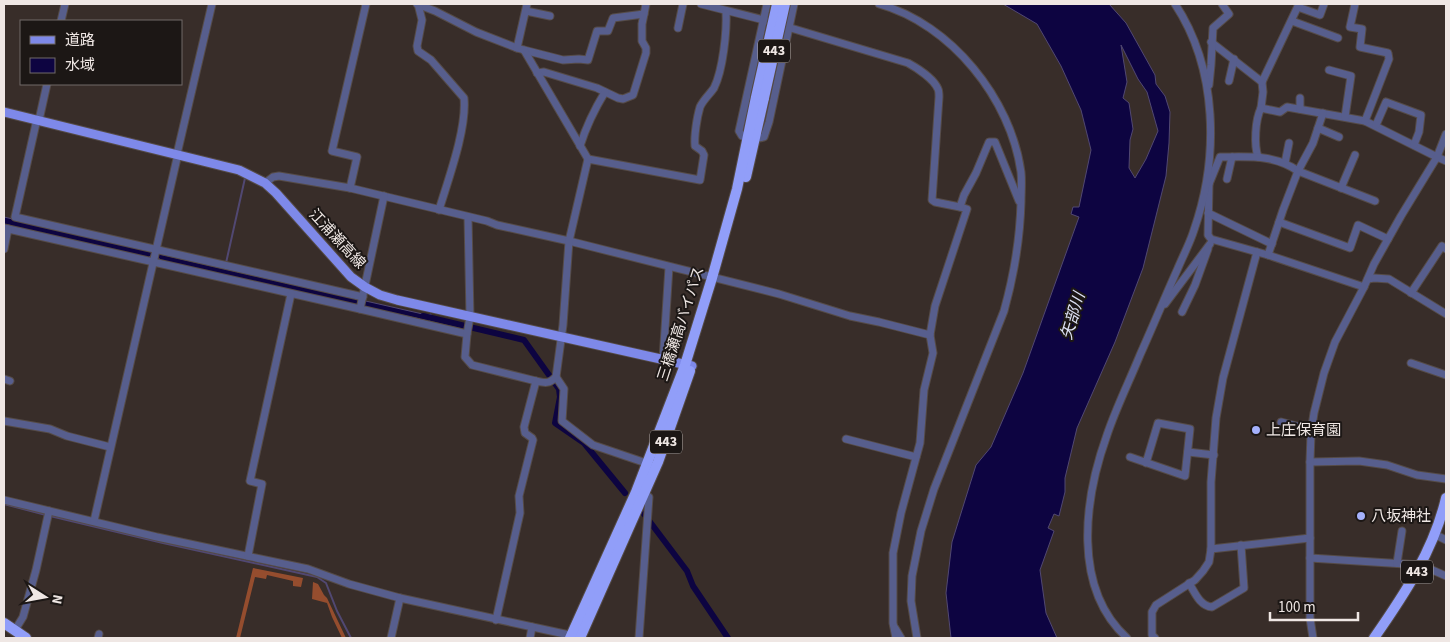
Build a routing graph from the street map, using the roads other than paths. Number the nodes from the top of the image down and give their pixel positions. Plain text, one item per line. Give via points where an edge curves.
1 (65, 4) edge
2 (212, 4) edge
3 (366, 4) edge
4 (417, 4) edge
5 (646, 4) edge
6 (683, 4) edge
7 (701, 4) edge
8 (767, 4) edge
9 (777, 4) edge
10 (785, 4) edge
11 (794, 4) edge
12 (879, 4) edge
13 (1175, 4) edge
14 (1222, 4) edge
15 (1324, 4) edge
16 (1355, 4) edge
17 (1299, 6) edge
18 (527, 7) edge
19 (726, 11) junction
20 (644, 14) junction
21 (550, 16) dead end
22 (61, 20) edge
23 (764, 20) junction
24 (1292, 21) junction
25 (678, 28) dead end
26 (789, 29) junction
27 (1338, 38) dead end
28 (1212, 42) junction
29 (521, 49) junction
30 (1234, 59) junction
31 (1329, 70) dead end
32 (537, 72) junction
33 (1229, 81) dead end
34 (1262, 82) junction
35 (47, 85) edge
36 (1208, 90) junction
37 (605, 92) junction
38 (760, 97) junction
39 (1300, 98) dead end
40 (1260, 108) junction
41 (1300, 109) junction
42 (4, 112) edge
43 (1323, 113) junction
44 (1345, 117) junction
45 (38, 120) junction
46 (1365, 120) junction
47 (1376, 126) junction
48 (1318, 128) junction
49 (1446, 134) edge
50 (1339, 137) dead end
51 (751, 138) junction
52 (1290, 143) dead end
53 (1414, 145) junction
54 (580, 146) junction
55 (178, 154) junction
56 (1355, 155) dead end
57 (1232, 157) junction
58 (1258, 157) junction
59 (1437, 157) junction
60 (588, 159) junction
61 (1446, 161) edge
62 (1285, 164) junction
63 (1298, 171) junction
64 (1227, 179) dead end
65 (265, 183) junction
66 (1208, 184) junction
67 (350, 188) junction
68 (1341, 188) junction
69 (384, 196) junction
70 (1375, 201) dead end
71 (1020, 204) junction
72 (960, 207) junction
73 (438, 210) junction
74 (1208, 213) junction
75 (468, 216) junction
76 (1279, 222) junction
77 (6, 229) edge
78 (1388, 239) junction
79 (570, 240) junction
80 (1210, 241) junction
81 (1272, 244) junction
82 (4, 249) edge
83 (157, 250) junction
84 (1446, 250) edge
85 (1257, 252) junction
86 (1268, 255) junction
87 (154, 261) junction
88 (669, 266) junction
89 (715, 278) junction
90 (1368, 279) junction
91 (365, 287) junction
92 (1364, 287) junction
93 (1411, 293) junction
94 (292, 294) junction
95 (362, 297) junction
96 (360, 308) junction
97 (1160, 309) junction
98 (1182, 312) dead end
99 (1446, 314) edge
100 (470, 317) junction
101 (467, 334) junction
102 (930, 335) junction
103 (561, 336) junction
104 (663, 360) junction
105 (1411, 363) dead end
106 (688, 365) junction
107 (1446, 375) edge
108 (554, 379) junction
109 (536, 381) junction
110 (4, 422) edge
111 (1281, 422) dead end
112 (1312, 430) junction
113 (846, 439) dead end
114 (110, 447) junction
115 (1188, 452) junction
116 (1214, 455) junction
117 (916, 457) junction
118 (1130, 457) dead end
119 (1310, 462) junction
120 (1146, 463) junction
121 (652, 466) junction
122 (1446, 479) edge
123 (644, 494) junction
124 (1446, 498) edge
125 (4, 500) edge
126 (49, 511) junction
127 (94, 521) junction
128 (1402, 531) dead end
129 (1438, 536) dead end
130 (1310, 538) junction
131 (1446, 540) edge
132 (1241, 546) junction
133 (1211, 549) junction
134 (248, 556) junction
135 (1310, 558) junction
136 (1397, 563) junction
137 (1421, 565) junction
138 (1446, 576) edge
139 (1189, 583) junction
140 (400, 598) junction
141 (496, 620) junction
142 (4, 623) edge
143 (893, 623) junction
144 (532, 627) junction
145 (15, 630) junction
146 (26, 638) edge
147 (391, 638) edge
148 (530, 638) edge
149 (576, 638) edge
150 (639, 638) edge
151 (896, 638) edge
152 (902, 638) edge
153 (917, 638) edge
154 (1127, 638) edge
155 (1155, 638) edge
156 (1312, 638) edge
157 (1374, 638) edge

1 - 22 street
2 - 55 street
3 - 67 street via 332,152 357,157
4 - 29 street
4 - 73 street via 422,20 416,46 418,51 431,60 464,98 458,142
5 - 20 street
6 - 25 street
7 - 19 street
8 - 23 street
9 - 38 highway, 三橋瀬高バイパス / 443, bridge
10 - 38 highway, 三橋瀬高バイパス / 443, bridge
11 - 26 street
12 - 71 street via 912,17 938,34 980,76 995,98 1015,147 1021,174
13 - 36 street via 1195,44
14 - 28 street via 1230,14 1213,28
15 - 17 street via 1320,15
16 - 46 street via 1350,27 1362,29 1360,47 1388,53 1389,58
17 - 24 street
18 - 21 street
18 - 29 street
19 - 23 street
19 - 60 street via 720,68 714,88 700,106 694,140 704,155 700,180
20 - 29 street via 613,18 608,31 597,31 588,60 563,60
20 - 37 street via 642,41 646,53 633,95 623,99
23 - 26 street
23 - 51 street via 739,131 742,136
24 - 27 street
24 - 34 street
26 - 51 street via 764,137
26 - 72 street via 908,63 934,82 939,97 932,200
28 - 30 street
28 - 36 street
29 - 32 street
30 - 33 street
30 - 34 street
31 - 44 street via 1351,76
32 - 37 street
32 - 54 street
34 - 40 street
35 - 45 street
36 - 66 street
37 - 54 street via 594,109
38 - 51 highway, 三橋瀬高バイパス / 443
39 - 41 street
40 - 41 street via 1280,112 1287,107
40 - 58 street via 1255,149
41 - 43 street
42 - 45 main road, 江浦瀬高線
43 - 44 street
43 - 48 street
44 - 46 street
45 - 55 main road, 江浦瀬高線
45 - 83 street via 14,217
46 - 47 street
47 - 53 street
47 - 53 street via 1386,102 1421,115
48 - 50 street
48 - 63 street
49 - 59 street
51 - 89 highway, 三橋瀬高バイパス / 443
52 - 62 street
53 - 59 street
54 - 60 street
55 - 65 main road, 江浦瀬高線 via 240,170
55 - 83 street
56 - 68 street
57 - 58 street
57 - 64 street
57 - 66 street via 1220,157
58 - 62 street
59 - 61 street
59 - 78 street
60 - 79 street
62 - 63 street
63 - 68 street
63 - 76 street
65 - 67 street via 279,176
65 - 91 main road, 江浦瀬高線 via 351,277
66 - 74 street
66 - 97 street via 1194,231
67 - 69 street
68 - 70 street
69 - 73 street
69 - 91 street
71 - 72 street via 994,142 989,142
71 - 153 street via 1018,246 1004,311 934,489 917,548 911,601
72 - 102 street via 967,210 935,306
73 - 75 street
74 - 80 street
74 - 81 street
75 - 79 street
75 - 100 street
76 - 78 street via 1350,248 1358,225
76 - 81 street
77 - 82 street
77 - 87 street
78 - 90 street
79 - 88 street
79 - 103 street
80 - 85 street
80 - 97 street
80 - 98 street
81 - 86 street
83 - 87 street
83 - 95 street
84 - 93 street via 1442,246
85 - 86 street
85 - 116 street via 1223,378
86 - 92 street
87 - 94 street
87 - 114 street
88 - 89 street
88 - 104 street
89 - 102 street
89 - 106 highway, 三橋瀬高バイパス / 443 via 706,323
90 - 92 street
90 - 93 street via 1389,279
91 - 95 street
91 - 100 main road, 江浦瀬高線 via 397,300
92 - 112 street via 1335,342 1324,373
93 - 99 street
94 - 96 street
94 - 134 street via 250,481 262,484
95 - 96 street
96 - 101 street
97 - 154 street via 1106,437 1089,514 1091,576 1104,609
100 - 101 street
100 - 103 main road, 江浦瀬高線
101 - 109 street via 465,356 472,365
102 - 117 street via 933,354 924,390
103 - 104 main road, 江浦瀬高線
103 - 108 street
104 - 106 main road, 江浦瀬高線
105 - 107 street
106 - 121 highway, 三橋瀬高バイパス / 443
108 - 109 street via 547,383
108 - 121 street via 564,389 562,420 593,445
109 - 141 street via 524,428 533,440
110 - 114 street via 50,428
111 - 112 street
112 - 119 street
113 - 117 street
114 - 127 street
115 - 116 street
115 - 120 street via 1185,476
115 - 120 street via 1190,429 1158,423
116 - 133 street
117 - 143 street via 893,553
118 - 120 street
119 - 122 street via 1387,464 1417,475
119 - 130 street
121 - 123 highway, 三橋瀬高バイパス / 443
121 - 149 highway, 三橋瀬高バイパス / 443 via 632,501
123 - 149 highway, 三橋瀬高バイパス / 443
123 - 150 street via 649,497
124 - 137 highway, 443 via 1435,535
125 - 126 street
126 - 127 street
126 - 145 street via 23,616
127 - 134 street
128 - 136 street
129 - 131 street
130 - 132 street
130 - 135 street
132 - 133 street
132 - 139 street via 1244,588 1212,608 1202,604
133 - 139 street via 1203,571
134 - 140 street via 308,569
135 - 136 street
135 - 156 street
136 - 137 street
137 - 138 street
137 - 157 highway, 443
139 - 155 street via 1156,605 1152,612 1152,635
140 - 141 street
140 - 147 street
141 - 144 street
142 - 145 highway
143 - 151 street
143 - 152 street
144 - 148 street
144 - 149 street
145 - 146 highway

